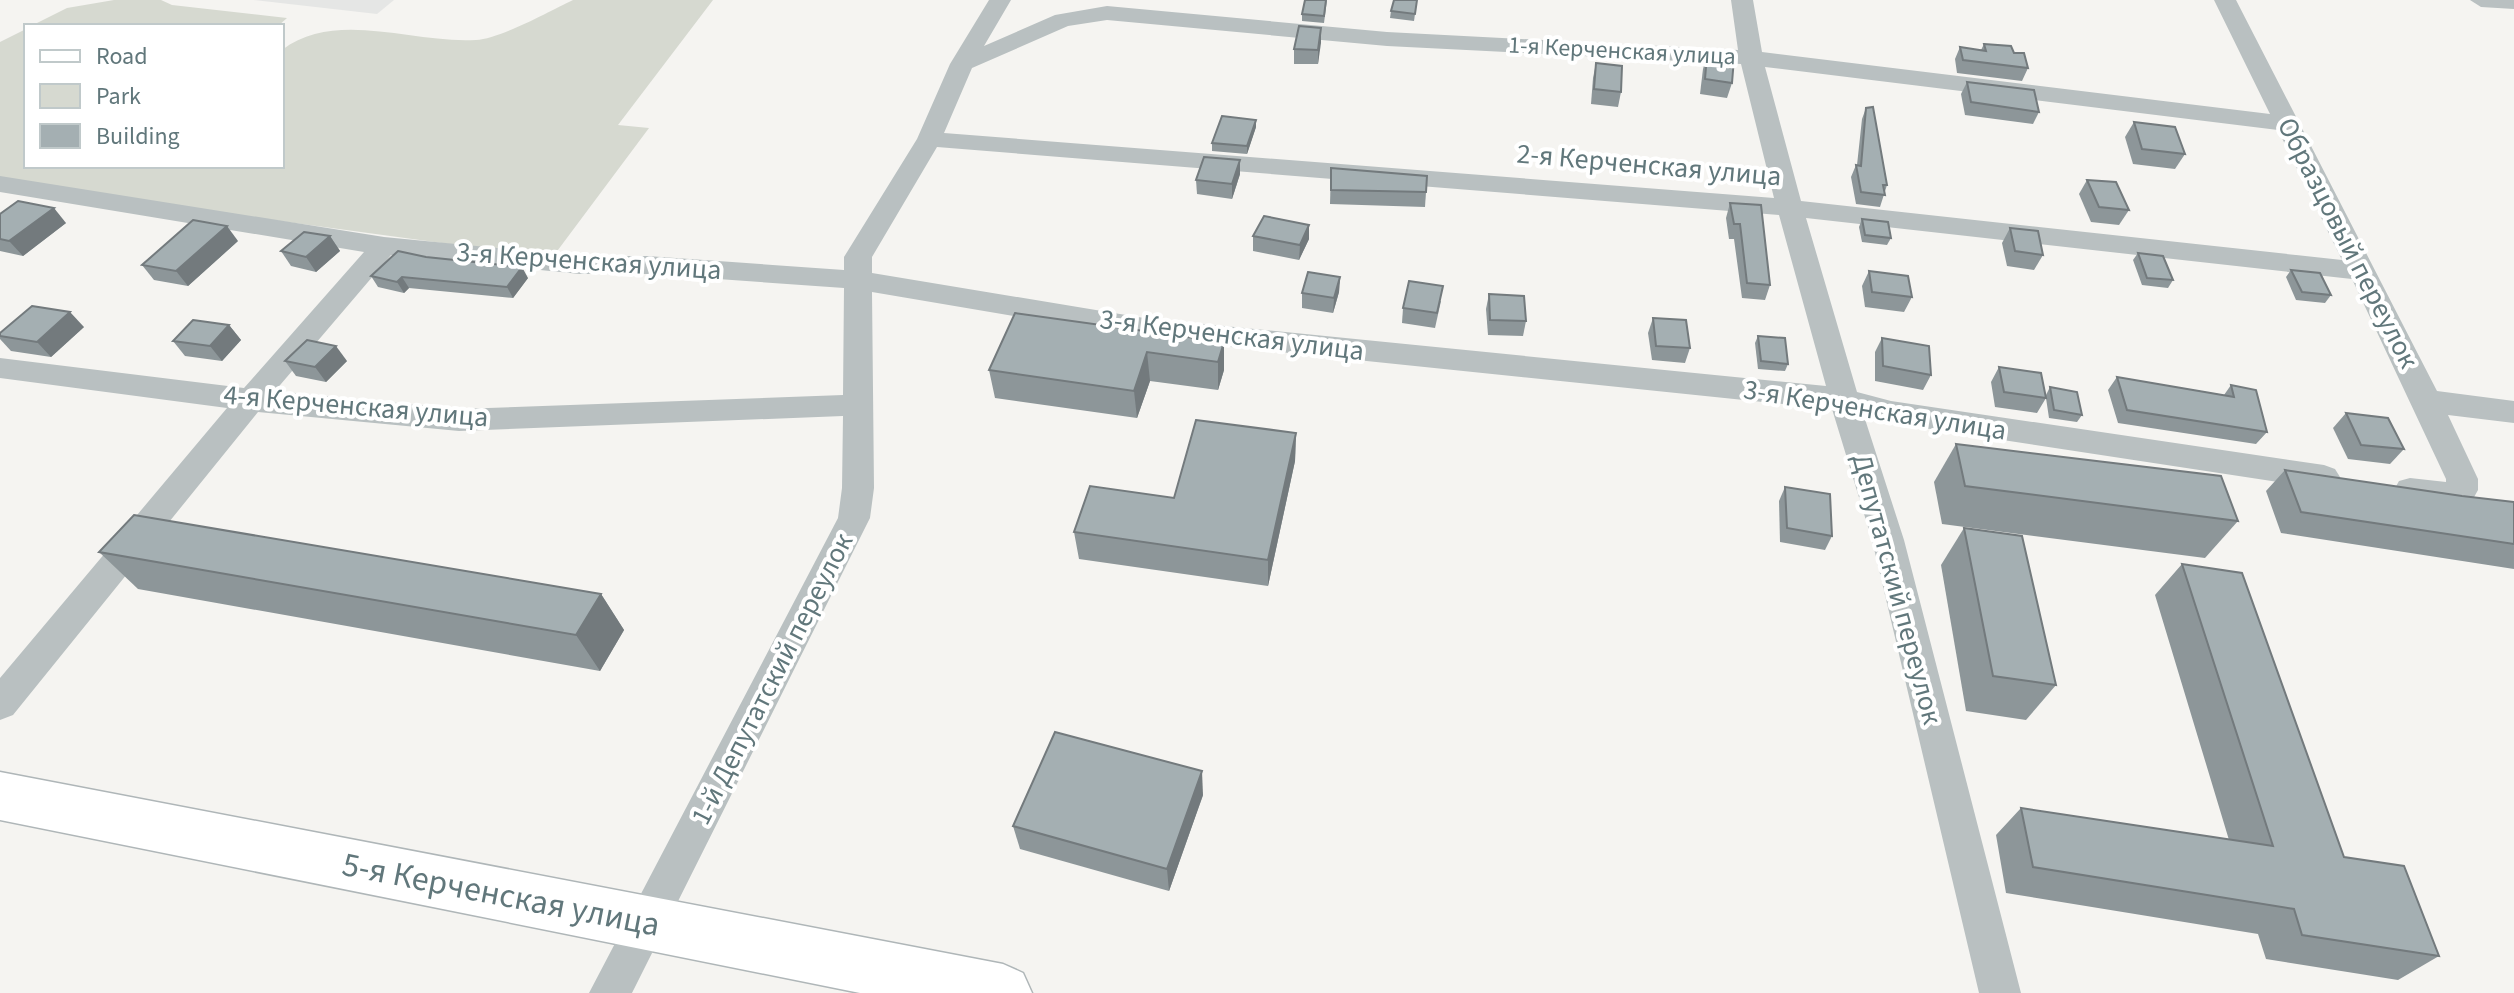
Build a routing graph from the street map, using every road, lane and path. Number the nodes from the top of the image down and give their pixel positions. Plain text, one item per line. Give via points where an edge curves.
1 (1000, 0) edge
2 (1742, 0) edge
3 (2225, 0) edge
4 (2481, 0) edge
5 (2514, 2) edge
6 (1751, 58) junction
7 (962, 64) junction
8 (2288, 124) junction
9 (929, 139) junction
10 (0, 184) edge
11 (1790, 208) junction
12 (384, 246) junction
13 (2362, 271) junction
14 (858, 280) junction
15 (0, 368) edge
16 (1844, 399) junction
17 (251, 400) junction
18 (2427, 401) junction
19 (857, 405) junction
20 (2514, 412) edge
21 (2356, 482) edge
22 (2387, 487) edge
23 (0, 704) edge
24 (0, 796) edge
25 (646, 923) junction
26 (610, 993) edge
27 (1003, 993) edge
28 (2000, 993) edge

1 - 7 street, 1-й Депутатский переулок
2 - 6 street, Депутатский переулок
3 - 8 street, Образцовый переулок
4 - 5 street
6 - 7 street, 1-я Керченская улица via 1387,39 1107,13 1063,20
6 - 8 street, 1-я Керченская улица
6 - 11 street, Депутатский переулок
7 - 9 street, 1-й Депутатский переулок
8 - 13 street, Образцовый переулок
9 - 11 street, 2-я Керченская улица
9 - 14 street, 1-й Депутатский переулок via 858,257
10 - 12 street, 3-я Керченская улица
11 - 13 street, 2-я Керченская улица
11 - 16 street, Депутатский переулок
12 - 14 street, 3-я Керченская улица via 580,265
12 - 17 street
13 - 18 street, Образцовый переулок
14 - 16 street, 3-я Керченская улица via 1144,328
14 - 19 street, 1-й Депутатский переулок
15 - 17 street, 4-я Керченская улица
16 - 21 street, 3-я Керченская улица via 1891,412
16 - 28 street, Депутатский переулок via 1888,540
17 - 19 street, 4-я Керченская улица via 459,420
17 - 23 street
18 - 20 street
18 - 22 street, Образцовый переулок via 2462,479 2462,490 2450,495
19 - 25 street, 1-й Депутатский переулок via 858,488 849,530
24 - 25 main road, 5-я Керченская улица
25 - 26 street, 1-й Депутатский переулок
25 - 27 main road, 5-я Керченская улица

